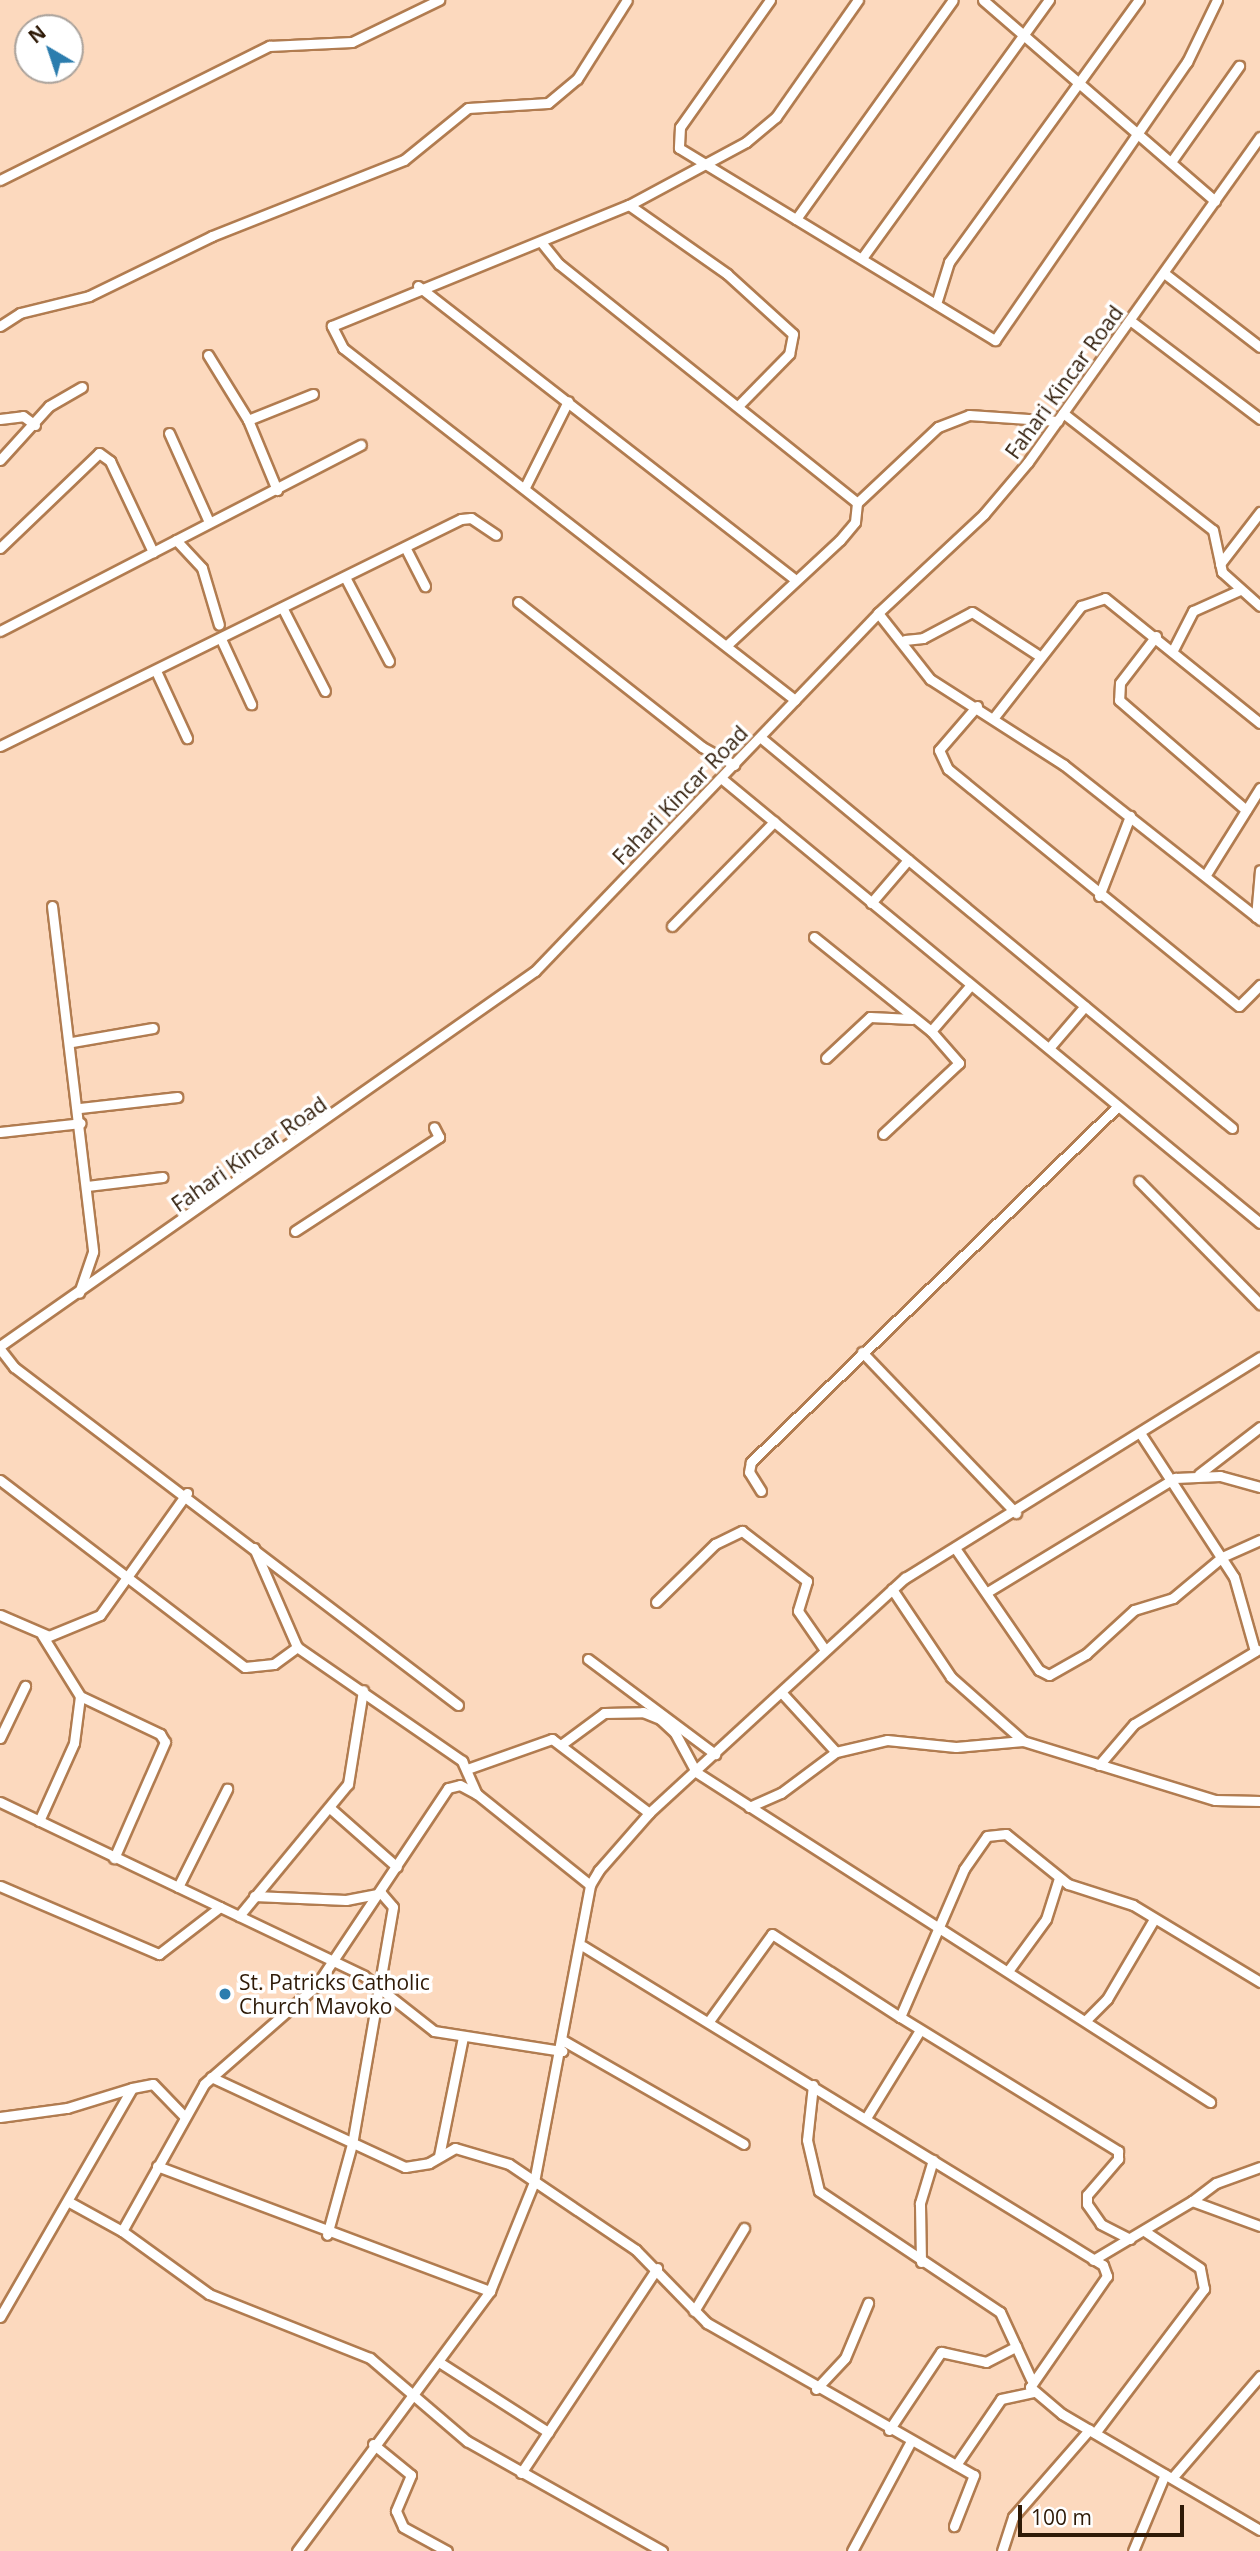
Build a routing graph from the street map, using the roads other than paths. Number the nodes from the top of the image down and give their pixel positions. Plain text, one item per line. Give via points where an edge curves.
1 (439, 0) edge
2 (627, 0) edge
3 (770, 0) edge
4 (858, 0) edge
5 (953, 0) edge
6 (983, 0) edge
7 (1049, 0) edge
8 (1139, 0) edge
9 (1217, 0) edge
10 (1022, 39) junction
11 (1239, 66) dead end
12 (1079, 85) junction
13 (1135, 132) junction
14 (1260, 137) edge
15 (1256, 150) edge
16 (1171, 162) junction
17 (706, 165) junction
18 (0, 180) edge
19 (1215, 201) junction
20 (629, 205) junction
21 (796, 219) junction
22 (541, 242) junction
23 (862, 258) junction
24 (1164, 273) junction
25 (418, 286) junction
26 (936, 304) junction
27 (1131, 321) junction
28 (0, 326) edge
29 (1260, 346) edge
30 (208, 355) dead end
31 (82, 387) dead end
32 (313, 394) dead end
33 (568, 401) junction
34 (739, 405) junction
35 (1061, 417) junction
36 (0, 419) edge
37 (1260, 419) edge
38 (248, 420) junction
39 (35, 425) junction
40 (169, 433) dead end
41 (361, 445) dead end
42 (0, 460) edge
43 (525, 488) junction
44 (277, 489) junction
45 (857, 503) junction
46 (1260, 512) edge
47 (209, 522) junction
48 (496, 535) dead end
49 (176, 540) junction
50 (405, 547) junction
51 (0, 548) edge
52 (153, 552) junction
53 (1220, 564) junction
54 (345, 577) junction
55 (793, 578) junction
56 (425, 586) dead end
57 (1240, 590) junction
58 (518, 602) dead end
59 (1260, 606) edge
60 (283, 609) junction
61 (878, 613) junction
62 (219, 625) dead end
63 (0, 631) edge
64 (1157, 636) junction
65 (221, 639) junction
66 (905, 640) junction
67 (727, 645) junction
68 (1173, 650) junction
69 (1041, 657) junction
70 (389, 662) dead end
71 (156, 671) junction
72 (325, 691) dead end
73 (795, 701) junction
74 (251, 704) dead end
75 (977, 706) junction
76 (995, 716) junction
77 (1260, 723) edge
78 (760, 737) junction
79 (187, 738) dead end
80 (0, 746) edge
81 (734, 765) junction
82 (721, 778) junction
83 (1260, 788) edge
84 (1246, 810) junction
85 (1130, 816) junction
86 (774, 822) junction
87 (908, 860) junction
88 (1260, 870) edge
89 (1205, 876) junction
90 (1099, 896) junction
91 (871, 903) junction
92 (52, 906) dead end
93 (1258, 919) edge
94 (672, 926) dead end
95 (814, 937) dead end
96 (1260, 985) edge
97 (970, 986) junction
98 (1085, 1006) junction
99 (914, 1019) junction
100 (153, 1028) dead end
101 (931, 1031) junction
102 (72, 1042) junction
103 (1049, 1048) junction
104 (826, 1058) dead end
105 (177, 1097) dead end
106 (1118, 1106) junction
107 (79, 1108) junction
108 (81, 1123) junction
109 (434, 1127) dead end
110 (1233, 1128) dead end
111 (0, 1132) edge
112 (883, 1135) dead end
113 (162, 1177) dead end
114 (1139, 1181) dead end
115 (87, 1185) junction
116 (1260, 1223) edge
117 (295, 1231) dead end
118 (79, 1294) junction
119 (1260, 1304) edge
120 (0, 1347) edge
121 (862, 1352) junction
122 (1260, 1357) edge
123 (1260, 1427) edge
124 (1142, 1436) junction
125 (1199, 1474) junction
126 (1175, 1478) junction
127 (0, 1480) edge
128 (1260, 1487) edge
129 (761, 1490) dead end
130 (187, 1493) junction
131 (1016, 1513) junction
132 (1260, 1540) edge
133 (254, 1547) junction
134 (955, 1548) junction
135 (1222, 1557) junction
136 (126, 1577) junction
137 (891, 1589) junction
138 (989, 1591) junction
139 (656, 1602) dead end
140 (0, 1615) edge
141 (42, 1635) junction
142 (297, 1647) junction
143 (1257, 1649) edge
144 (825, 1650) junction
145 (588, 1658) dead end
146 (25, 1686) dead end
147 (363, 1690) junction
148 (782, 1692) junction
149 (79, 1696) junction
150 (458, 1705) dead end
151 (0, 1738) edge
152 (1023, 1741) junction
153 (562, 1744) junction
154 (836, 1752) junction
155 (715, 1754) junction
156 (1099, 1765) junction
157 (470, 1768) junction
158 (696, 1772) junction
159 (227, 1789) dead end
160 (477, 1794) junction
161 (1260, 1801) edge
162 (0, 1802) edge
163 (749, 1807) junction
164 (330, 1808) junction
165 (649, 1813) junction
166 (39, 1821) junction
167 (114, 1857) junction
168 (397, 1867) junction
169 (1059, 1878) junction
170 (590, 1885) junction
171 (0, 1886) edge
172 (178, 1887) junction
173 (381, 1893) junction
174 (254, 1896) junction
175 (220, 1907) junction
176 (239, 1916) junction
177 (1153, 1921) junction
178 (942, 1928) junction
179 (583, 1945) junction
180 (332, 1961) junction
181 (1008, 1971) junction
182 (1260, 1982) edge
183 (383, 1987) junction
184 (900, 2017) junction
185 (1086, 2020) junction
186 (709, 2021) junction
187 (919, 2032) junction
188 (463, 2037) junction
189 (564, 2040) junction
190 (562, 2051) junction
191 (211, 2077) junction
192 (813, 2085) junction
193 (132, 2088) junction
194 (1210, 2102) dead end
195 (184, 2116) junction
196 (0, 2117) edge
197 (866, 2118) junction
198 (352, 2144) junction
199 (744, 2144) dead end
200 (439, 2156) junction
201 (933, 2160) junction
202 (157, 2166) junction
203 (1260, 2167) edge
204 (534, 2182) junction
205 (1192, 2201) junction
206 (71, 2203) junction
207 (1260, 2226) edge
208 (744, 2228) dead end
209 (122, 2231) junction
210 (1146, 2232) junction
211 (327, 2235) junction
212 (1130, 2239) junction
213 (1093, 2259) junction
214 (921, 2262) junction
215 (657, 2268) junction
216 (490, 2291) junction
217 (868, 2303) dead end
218 (694, 2311) junction
219 (0, 2317) edge
220 (1016, 2347) junction
221 (439, 2362) junction
222 (1260, 2376) edge
223 (1031, 2379) junction
224 (816, 2389) junction
225 (1034, 2392) junction
226 (410, 2397) junction
227 (889, 2430) junction
228 (1092, 2431) junction
229 (548, 2432) junction
230 (910, 2443) junction
231 (373, 2444) junction
232 (956, 2465) junction
233 (522, 2473) junction
234 (1168, 2476) junction
235 (954, 2526) dead end
236 (1259, 2528) edge
237 (297, 2551) edge
238 (447, 2551) edge
239 (662, 2551) edge
240 (852, 2551) edge
241 (1002, 2551) edge
242 (1133, 2551) edge

1 - 18 street via 352,42 269,46
2 - 28 street via 577,79 548,103 468,108 404,160 212,236 89,296 20,313
3 - 17 street via 676,136 679,149
4 - 17 street via 766,129
5 - 21 street
6 - 10 street
7 - 10 street
8 - 12 street
9 - 13 street via 1188,62
10 - 12 street
10 - 23 street
11 - 16 street
12 - 13 street
12 - 26 street via 949,262
13 - 16 street
13 - 26 street via 1002,337 995,340
14 - 15 street, Fahari Kincar Road
15 - 19 street, Fahari Kincar Road
16 - 19 street
17 - 20 street
17 - 21 street
19 - 24 street, Fahari Kincar Road
20 - 22 street
20 - 34 street via 727,274 793,334 789,354
21 - 23 street
22 - 25 street
22 - 34 street via 559,264
23 - 26 street
24 - 27 street, Fahari Kincar Road
24 - 29 street
25 - 33 street
25 - 43 street via 332,326 334,337
27 - 35 street, Fahari Kincar Road
27 - 37 street
30 - 38 street
31 - 39 street via 49,406
32 - 38 street
33 - 43 street
33 - 55 street
34 - 45 street
35 - 45 street via 993,414 956,419 909,450
35 - 53 street via 1213,530
35 - 61 street, Fahari Kincar Road via 984,514
36 - 39 street via 23,416
38 - 44 street
39 - 42 street
40 - 47 street
41 - 44 street
43 - 67 street
44 - 47 street
45 - 55 street via 855,522 840,540
46 - 53 street
47 - 49 street
48 - 50 street via 471,518
49 - 52 street
49 - 62 street via 202,568
50 - 54 street
50 - 56 street
51 - 52 street via 99,453 110,461
52 - 63 street
53 - 57 street
54 - 60 street
54 - 70 street
55 - 67 street
57 - 59 street
57 - 68 street via 1193,611
58 - 81 street via 702,747
60 - 65 street
60 - 72 street
61 - 66 street
61 - 73 street, Fahari Kincar Road
64 - 68 street
64 - 69 street via 1111,599 1095,598 1081,606
64 - 84 street via 1120,683 1119,700
65 - 71 street
65 - 74 street
66 - 69 street via 923,638 972,612
66 - 75 street via 930,679
67 - 73 street
68 - 77 street
69 - 76 street
71 - 79 street
71 - 80 street
73 - 78 street, Fahari Kincar Road
75 - 76 street
75 - 90 street via 938,758
76 - 85 street
78 - 81 street, Fahari Kincar Road
78 - 87 street
81 - 82 street, Fahari Kincar Road
82 - 86 street
82 - 118 street, Fahari Kincar Road via 502,998
83 - 84 street
84 - 89 street
85 - 89 street
85 - 90 street
86 - 91 street
86 - 94 street
87 - 91 street
87 - 98 street
88 - 93 street
89 - 93 street
90 - 96 street via 1239,1006
91 - 97 street
92 - 102 street
95 - 99 street
97 - 101 street
97 - 103 street
98 - 103 street
98 - 110 street
99 - 101 street
99 - 104 street via 870,1017
100 - 102 street
101 - 112 street via 959,1063
102 - 107 street
103 - 106 street
105 - 107 street
106 - 116 street
106 - 121 street
107 - 108 street
108 - 111 street
108 - 115 street
109 - 117 street via 439,1137
113 - 115 street
114 - 119 street
115 - 118 street via 93,1252
118 - 120 street, Fahari Kincar Road
120 - 130 street via 14,1367
121 - 129 street via 751,1462 749,1472
121 - 131 street
122 - 124 street
123 - 125 street
124 - 126 street
124 - 131 street
125 - 126 street
125 - 128 street
126 - 135 street
126 - 138 street
127 - 136 street
130 - 133 street
130 - 136 street
131 - 134 street
132 - 135 street
133 - 142 street
133 - 150 street
134 - 137 street
134 - 138 street
135 - 138 street via 1173,1598 1134,1610 1086,1654 1049,1675 1039,1670
135 - 143 street via 1240,1594
136 - 141 street via 100,1615
136 - 142 street via 245,1667 274,1664
137 - 144 street
137 - 152 street via 951,1677
139 - 144 street via 715,1544 742,1531 807,1581 798,1611
140 - 141 street
141 - 149 street
142 - 147 street
143 - 156 street via 1134,1724
144 - 148 street
145 - 155 street
146 - 151 street
147 - 157 street
147 - 164 street via 350,1777
148 - 154 street
148 - 155 street
149 - 166 street via 74,1743
149 - 167 street via 160,1734 165,1742
152 - 154 street via 956,1747 871,1741
152 - 156 street
153 - 157 street via 542,1739
153 - 158 street via 604,1713 643,1712 675,1733
153 - 165 street
154 - 163 street via 781,1793
155 - 158 street
156 - 161 street via 1214,1800
157 - 160 street
158 - 163 street
158 - 165 street
159 - 172 street
160 - 168 street via 460,1785 449,1788
160 - 170 street
162 - 166 street
163 - 178 street
164 - 168 street
164 - 174 street
165 - 170 street
166 - 167 street
167 - 172 street
168 - 173 street
169 - 177 street via 1113,1895
169 - 178 street via 1022,1840 993,1833 964,1869
169 - 181 street via 1046,1919
170 - 179 street
171 - 175 street via 159,1954
172 - 175 street
173 - 174 street via 346,1900
173 - 180 street
173 - 183 street via 393,1912
174 - 176 street
175 - 176 street
176 - 180 street
177 - 182 street
177 - 185 street via 1107,1998
178 - 181 street
178 - 184 street
179 - 186 street
179 - 189 street
180 - 183 street
180 - 191 street via 305,1997
181 - 185 street
183 - 188 street via 417,2022
183 - 198 street
184 - 186 street via 772,1934
184 - 187 street
185 - 194 street
186 - 192 street
187 - 197 street
187 - 212 street via 1118,2151 1118,2159 1087,2194 1087,2204 1101,2224
188 - 190 street
188 - 200 street
189 - 190 street
189 - 199 street
190 - 204 street
191 - 195 street
191 - 198 street
192 - 197 street
192 - 214 street via 807,2140 819,2192
193 - 195 street via 153,2084
193 - 196 street via 68,2108
193 - 206 street
195 - 202 street
197 - 201 street
198 - 200 street via 405,2167
198 - 211 street
200 - 204 street via 455,2148 486,2152
201 - 213 street
201 - 214 street via 916,2229
202 - 209 street
202 - 211 street
203 - 205 street via 1216,2183
204 - 215 street
204 - 216 street
205 - 207 street
205 - 210 street
206 - 209 street
206 - 219 street
208 - 218 street
209 - 226 street via 209,2294 370,2358
210 - 212 street
210 - 228 street via 1200,2268 1204,2289
211 - 216 street
212 - 213 street
213 - 223 street via 1107,2276
214 - 220 street via 1000,2312
215 - 218 street
215 - 229 street
216 - 221 street
217 - 224 street via 845,2358
218 - 224 street
220 - 223 street
220 - 227 street via 986,2362 941,2352
221 - 226 street
221 - 229 street
222 - 234 street
223 - 225 street
224 - 227 street
225 - 228 street
225 - 232 street via 1002,2399
226 - 231 street
226 - 233 street
227 - 230 street
228 - 234 street
228 - 241 street via 1013,2516
229 - 233 street
230 - 232 street
230 - 240 street
231 - 237 street
231 - 238 street via 411,2474 396,2511 403,2527
232 - 235 street via 976,2482
233 - 239 street
234 - 236 street
234 - 242 street

